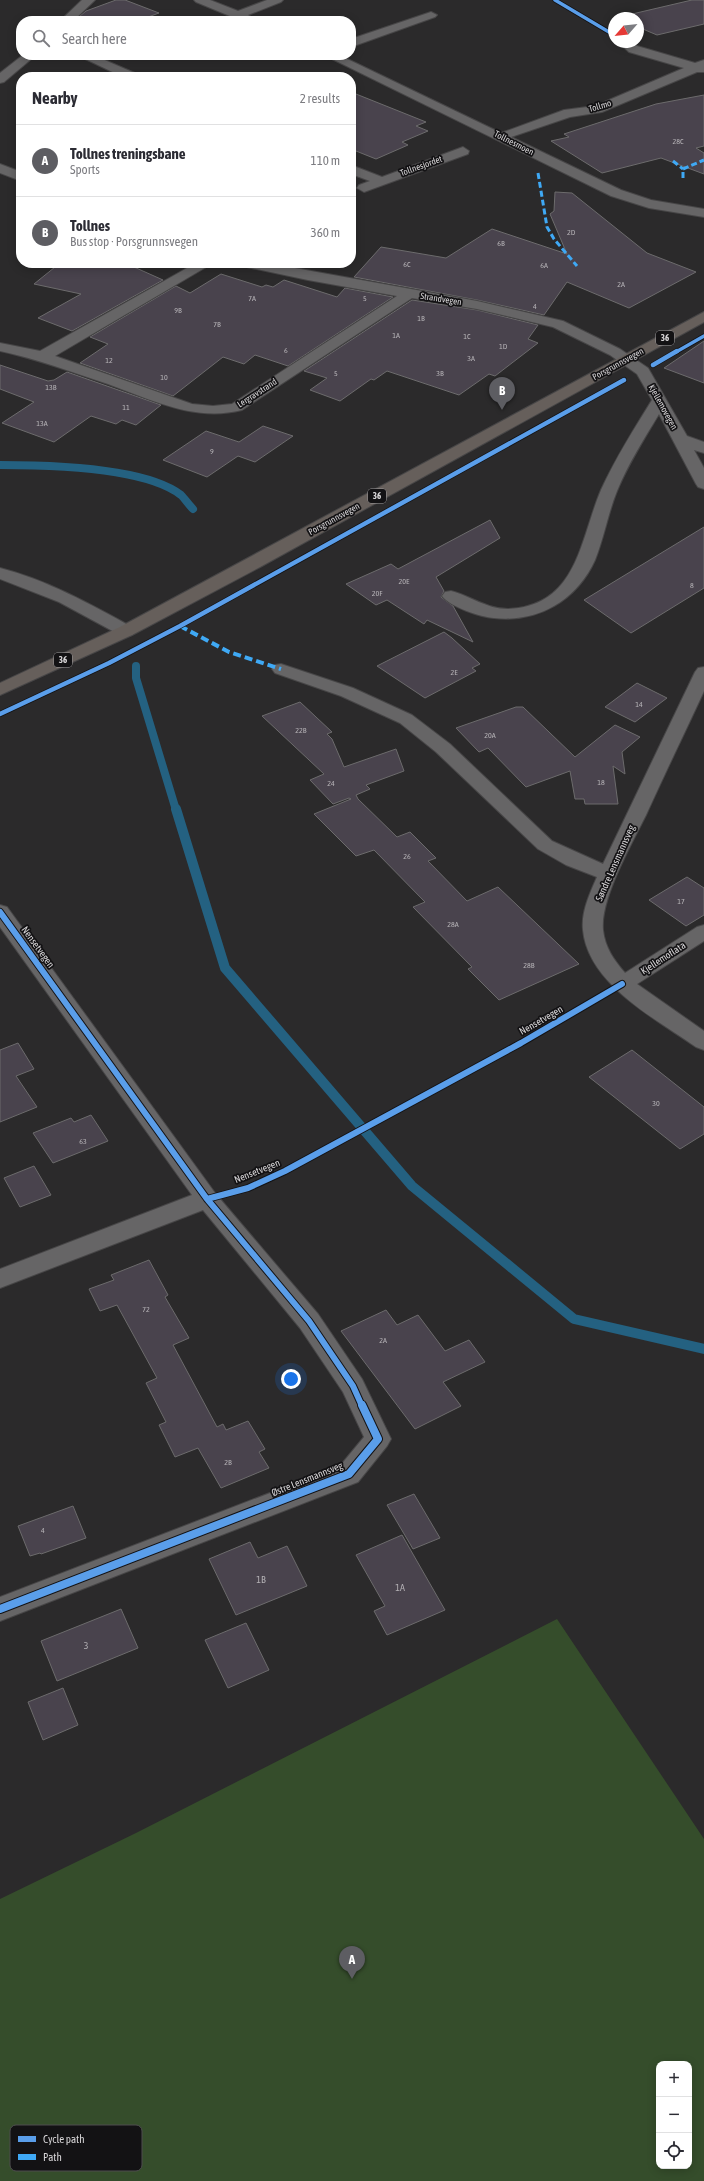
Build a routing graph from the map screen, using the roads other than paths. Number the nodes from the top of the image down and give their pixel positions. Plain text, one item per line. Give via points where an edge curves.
1 (89, 0) edge
2 (200, 0) edge
3 (277, 0) edge
4 (238, 15) joint
5 (431, 15) dead end
6 (71, 16) edge
7 (356, 41) edge
8 (632, 48) edge
9 (23, 60) edge
10 (94, 60) edge
11 (340, 60) edge
12 (702, 67) edge
13 (122, 72) edge
14 (0, 78) edge
15 (501, 137) junction
16 (463, 151) dead end
17 (0, 168) edge
18 (356, 171) edge
19 (16, 175) edge
20 (380, 181) junction
21 (364, 188) dead end
22 (704, 213) edge
23 (198, 268) edge
24 (273, 268) edge
25 (409, 294) junction
26 (704, 316) edge
27 (0, 347) edge
28 (42, 356) junction
29 (626, 359) junction
30 (659, 401) junction
31 (681, 439) junction
32 (704, 448) edge
33 (704, 484) edge
34 (0, 573) edge
35 (451, 596) dead end
36 (126, 631) junction
37 (281, 669) dead end
38 (704, 672) edge
39 (0, 690) edge
40 (608, 874) junction
41 (0, 912) edge
42 (704, 932) edge
43 (622, 984) junction
44 (704, 1042) edge
45 (207, 1199) junction
46 (0, 1279) edge
47 (0, 1609) edge

1 - 6 street
2 - 4 street
3 - 4 street
5 - 7 street
8 - 12 street, Tollmo
9 - 14 street
10 - 13 street
11 - 15 street, Tollnesmoen
12 - 15 street, Tollmo via 598,109 568,113
15 - 22 street, Tollnesmoen via 616,193 650,204
16 - 20 street, Tollnesjordet
17 - 19 street
18 - 20 street
20 - 21 street, Tollnesjordet
23 - 28 street
24 - 25 street, Strandvegen
25 - 28 street, Lergravstrand via 237,407 223,411 209,412 189,408
25 - 29 street, Strandvegen via 477,305 558,324
26 - 29 highway, Porsgrunnsvegen / 36
27 - 28 street, Lergravstrand
29 - 30 street, Kjellemovegen via 643,371
29 - 36 highway, Porsgrunnsvegen / 36
30 - 31 street, Kjellemovegen
30 - 35 street via 609,491 586,561 575,580 564,592 550,603 513,615 492,613 472,607
31 - 32 street, Kjellemovegen
31 - 33 street
34 - 36 street via 68,600
36 - 39 highway, Porsgrunnsvegen / 36
37 - 40 street via 347,692 406,719 443,748 545,845
38 - 40 street, Søndre Lensmannsveg
40 - 43 street, Søndre Lensmannsveg via 596,905 593,930 600,956
41 - 45 street, Nensetvegen
42 - 43 street, Kjellemoflata
43 - 44 street, Søndre Lensmannsveg
45 - 46 street
45 - 47 street, Østre Lensmannsveg via 309,1321 353,1386 378,1439 349,1474

